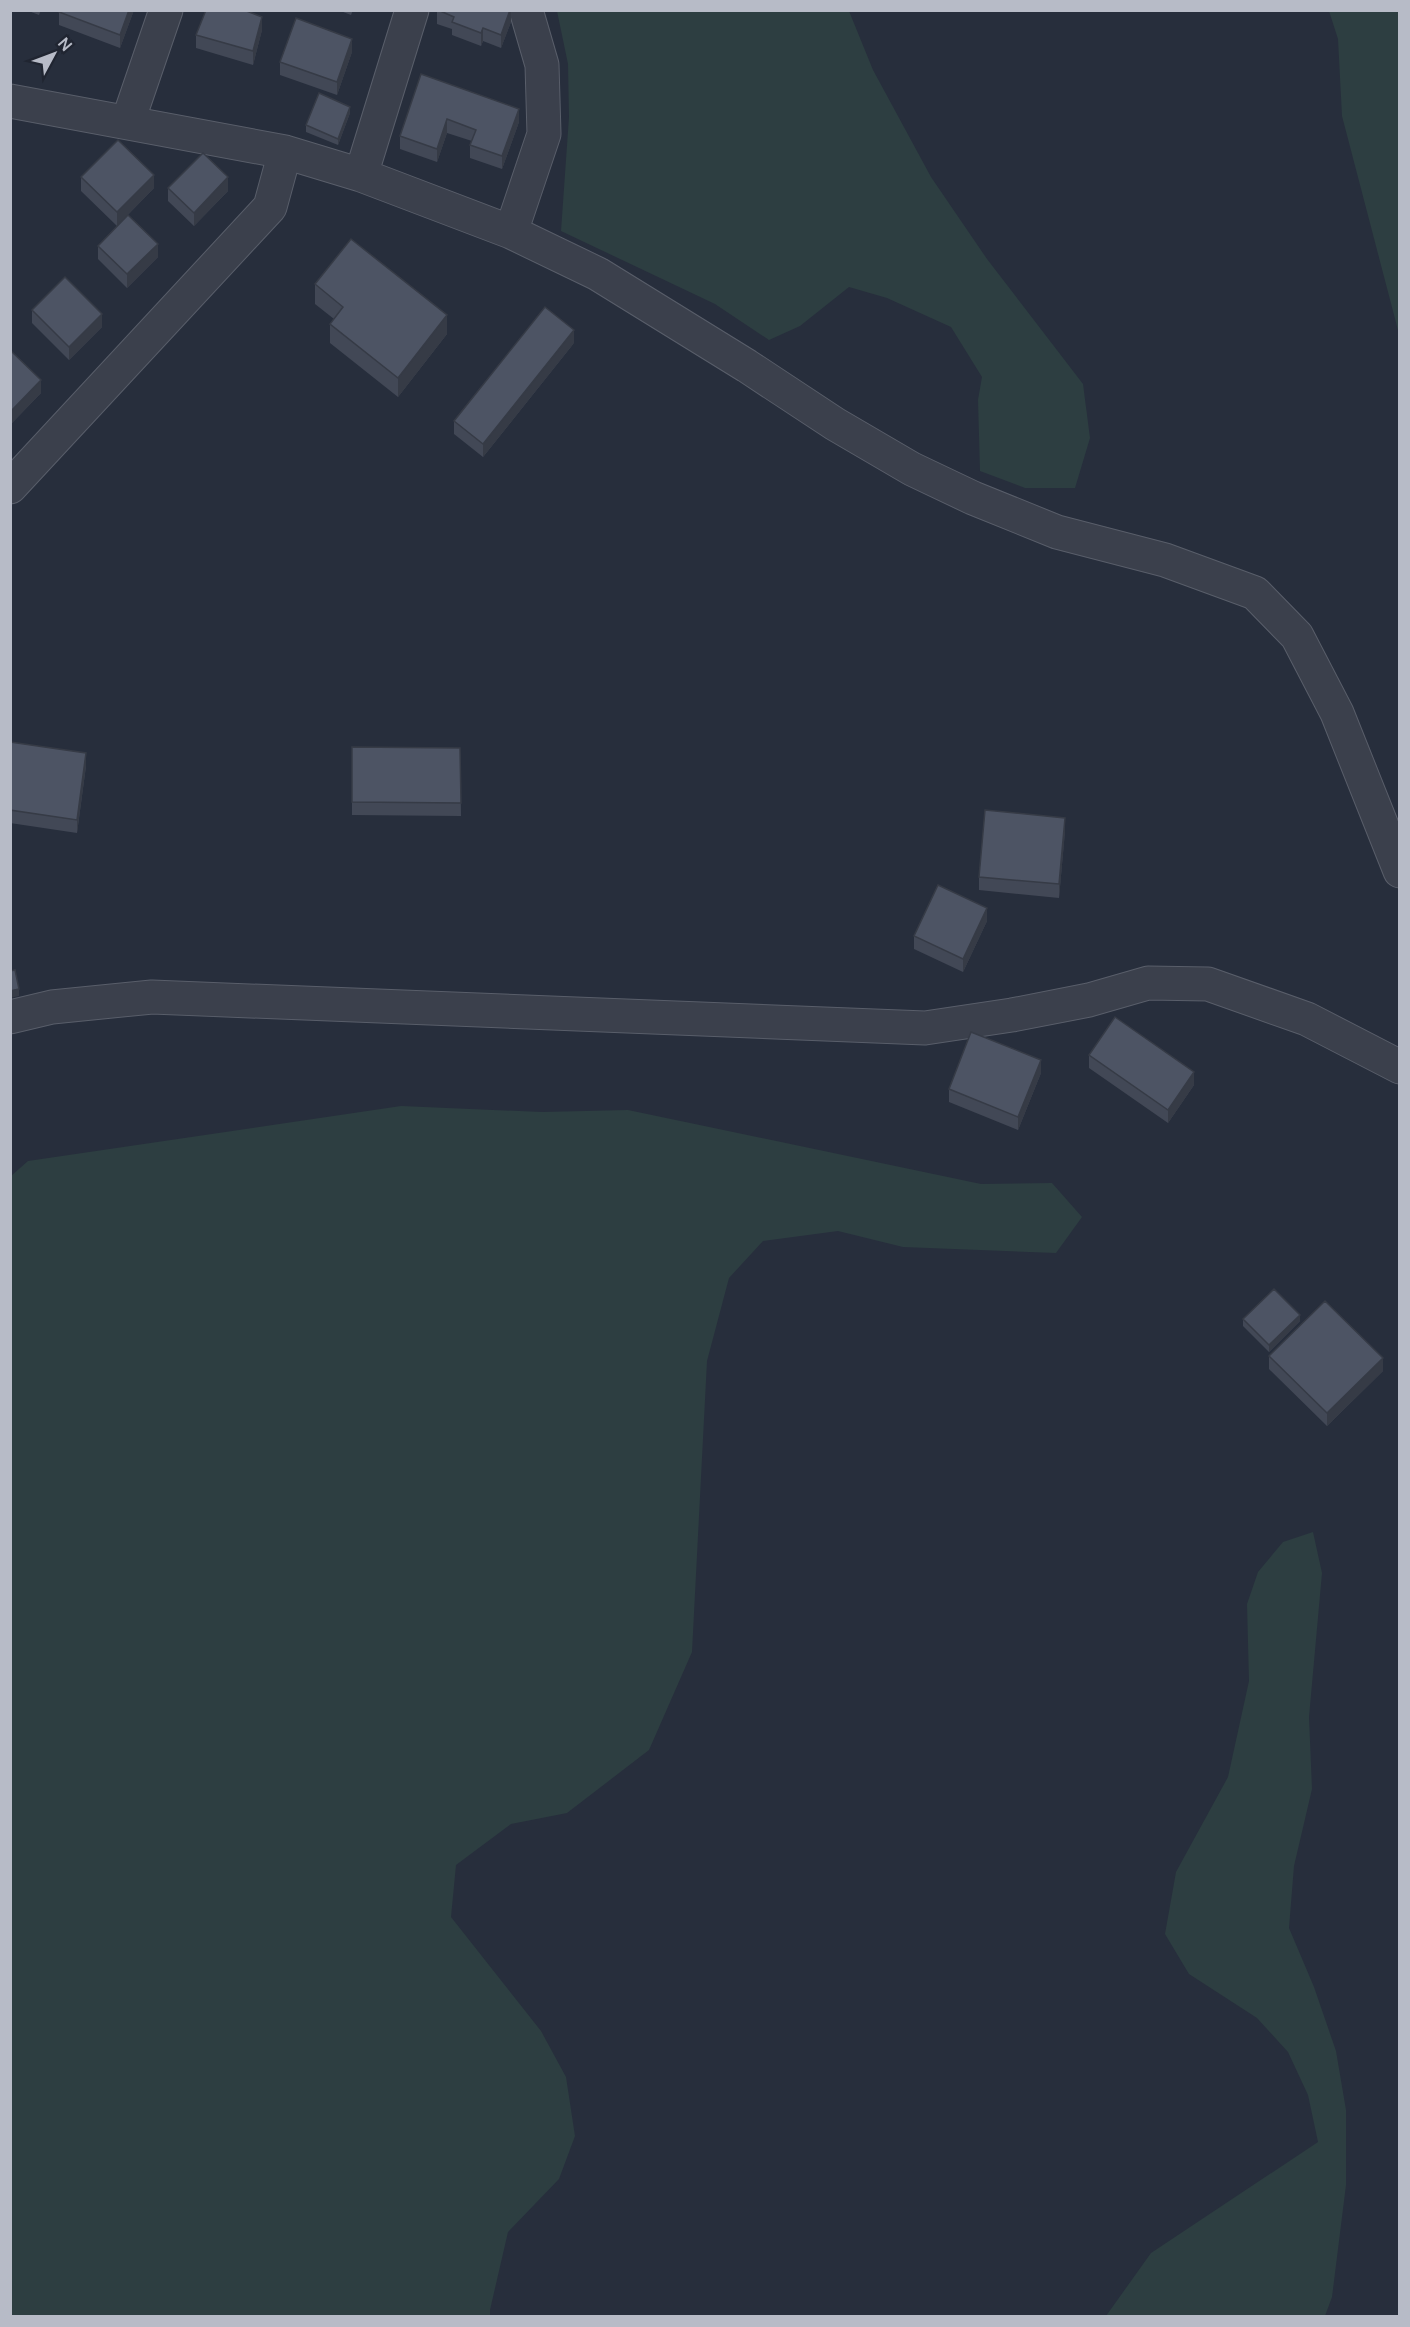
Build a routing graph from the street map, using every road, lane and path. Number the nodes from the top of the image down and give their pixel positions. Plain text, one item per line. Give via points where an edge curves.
1 (166, 10) edge
2 (412, 10) edge
3 (526, 10) edge
4 (10, 101) edge
5 (128, 121) junction
6 (285, 152) junction
7 (361, 175) junction
8 (511, 232) junction
9 (10, 487) edge
10 (1400, 871) edge
11 (10, 1017) edge
12 (1400, 1067) edge

1 - 5 street
2 - 7 street
3 - 8 street via 542,65 544,134
4 - 5 street
5 - 6 street
6 - 7 street
6 - 9 street via 270,207
7 - 8 street
8 - 10 street via 598,274 912,469 1057,531 1165,560 1255,593 1297,636 1337,713
11 - 12 street via 52,1007 152,997 926,1028 1089,1000 1148,982 1208,984 1307,1019

